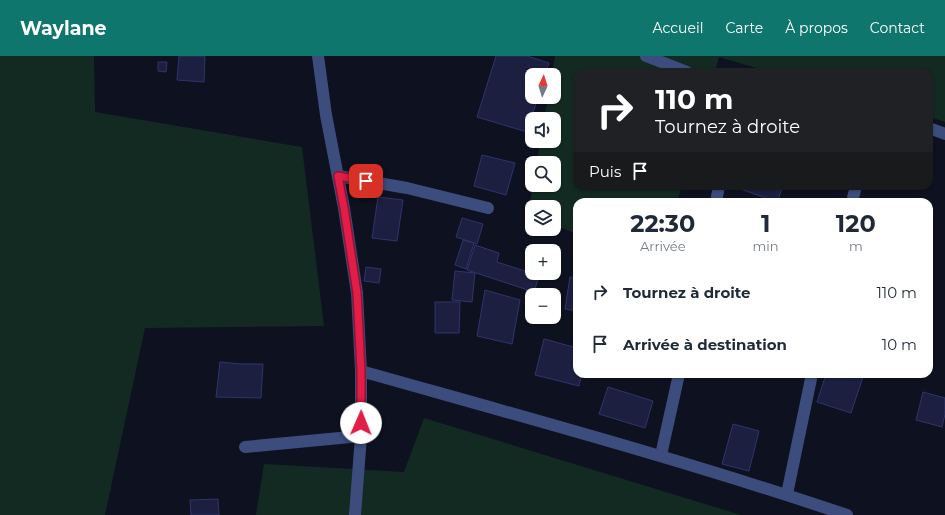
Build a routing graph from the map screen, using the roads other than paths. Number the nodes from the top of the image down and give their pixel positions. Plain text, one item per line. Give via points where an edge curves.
1 (318, 56) edge
2 (646, 56) edge
3 (678, 68) edge
4 (933, 130) edge
5 (945, 134) edge
6 (338, 176) junction
7 (488, 208) dead end
8 (361, 371) junction
9 (678, 378) edge
10 (811, 378) edge
11 (361, 436) junction
12 (245, 447) dead end
13 (661, 455) junction
14 (787, 494) junction
15 (355, 515) edge
16 (848, 515) edge

1 - 6 street
2 - 3 street
4 - 5 street
6 - 7 street via 407,188
6 - 8 street via 357,293
8 - 11 street
8 - 13 street
9 - 13 street
10 - 14 street
11 - 12 street
11 - 15 street
13 - 14 street
14 - 16 street

